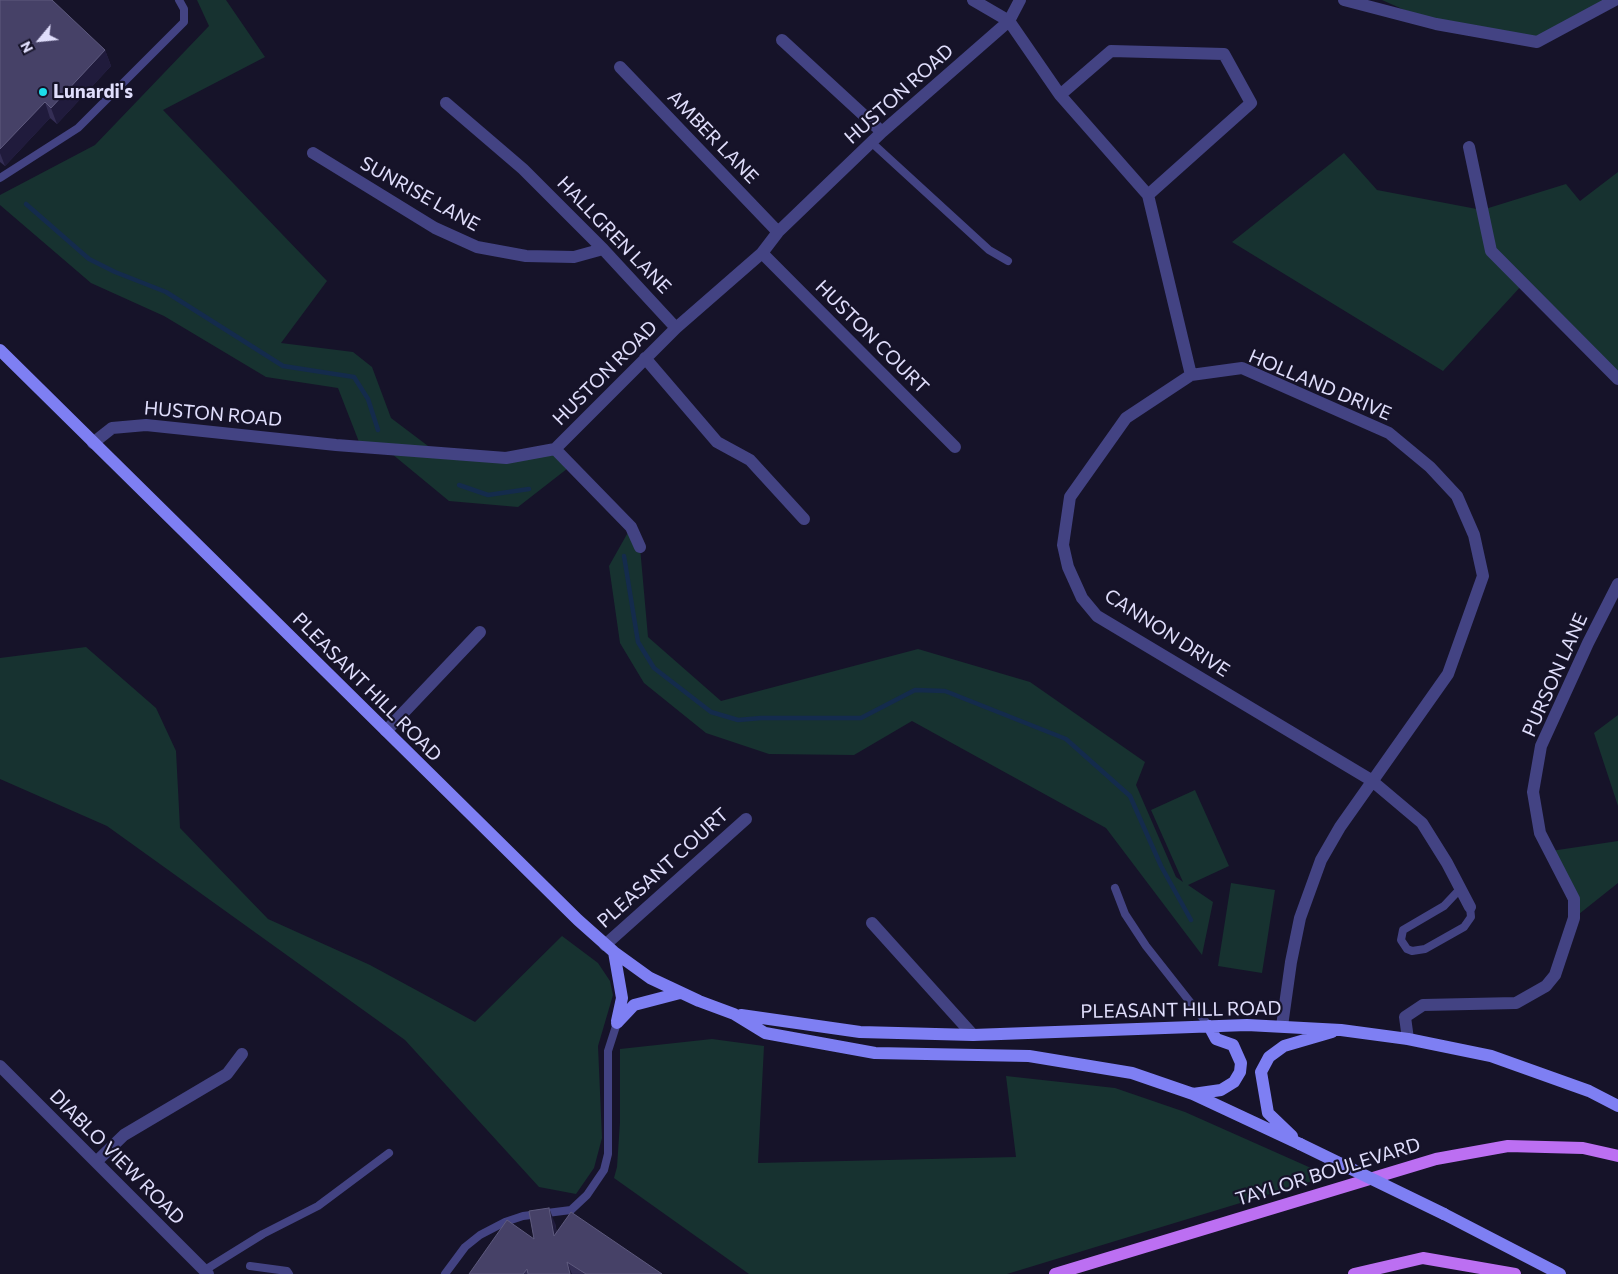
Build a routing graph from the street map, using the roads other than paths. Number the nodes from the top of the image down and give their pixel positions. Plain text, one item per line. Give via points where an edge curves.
1 (179, 0) edge
2 (973, 0) edge
3 (1020, 0) edge
4 (1344, 0) edge
5 (1615, 0) edge
6 (1009, 21) junction
7 (782, 40) dead end
8 (620, 67) dead end
9 (1060, 95) junction
10 (446, 103) dead end
11 (882, 132) junction
12 (871, 142) junction
13 (1469, 147) dead end
14 (313, 153) dead end
15 (0, 178) edge
16 (1148, 195) junction
17 (778, 232) junction
18 (603, 249) junction
19 (762, 253) junction
20 (1008, 261) dead end
21 (676, 328) junction
22 (0, 350) edge
23 (645, 358) junction
24 (1191, 375) junction
25 (1618, 379) edge
26 (93, 443) junction
27 (955, 446) dead end
28 (556, 449) junction
29 (804, 519) dead end
30 (640, 547) dead end
31 (1618, 584) edge
32 (1614, 601) edge
33 (480, 632) dead end
34 (386, 731) junction
35 (1371, 780) junction
36 (746, 819) dead end
37 (1115, 888) dead end
38 (1460, 889) junction
39 (1470, 907) joint
40 (872, 923) dead end
41 (610, 949) junction
42 (680, 993) junction
43 (734, 1014) junction
44 (617, 1023) junction
45 (1209, 1026) junction
46 (1282, 1026) junction
47 (1341, 1030) junction
48 (973, 1035) junction
49 (1408, 1039) junction
50 (242, 1054) dead end
51 (0, 1066) edge
52 (1193, 1094) junction
53 (1618, 1106) edge
54 (1300, 1144) junction
55 (389, 1153) dead end
56 (1618, 1156) edge
57 (96, 1162) junction
58 (250, 1266) dead end
59 (206, 1272) edge
60 (289, 1274) edge
61 (445, 1274) edge
62 (1056, 1274) edge
63 (1354, 1274) edge
64 (1515, 1274) edge
65 (1560, 1274) edge

1 - 15 lane via 184,8 184,22 69,134
2 - 6 street
3 - 6 street, HUSTON ROAD
4 - 5 street via 1436,24 1537,42
6 - 9 street
6 - 11 street, HUSTON ROAD
7 - 11 street
8 - 17 street, AMBER LANE
9 - 16 street
9 - 16 street via 1112,52 1224,54 1251,103
10 - 18 street, HALLGREN LANE via 523,169
11 - 12 street, HUSTON ROAD
12 - 17 street, HUSTON ROAD
12 - 20 lane via 982,243
13 - 25 street via 1491,251
14 - 18 street, SUNRISE LANE via 435,228 477,247 526,256 574,257
16 - 24 street
17 - 19 street, HUSTON ROAD
18 - 21 street, HALLGREN LANE
19 - 21 street, HUSTON ROAD
19 - 27 street, HUSTON COURT
21 - 23 street, HUSTON ROAD
22 - 26 main road, PLEASANT HILL ROAD
23 - 28 street, HUSTON ROAD
23 - 29 street via 717,442 750,460
24 - 35 street, CANNON DRIVE via 1126,418 1070,497 1063,545 1071,574 1082,598 1097,616
24 - 35 street, HOLLAND DRIVE via 1242,368 1389,434 1430,467 1457,496 1474,535 1483,576 1448,674
26 - 28 street, HUSTON ROAD via 112,428 146,424 506,458
26 - 34 main road, PLEASANT HILL ROAD
28 - 30 street via 631,528
31 - 32 street, PURSON LANE
32 - 49 street, PURSON LANE via 1541,746 1533,792 1540,832 1574,899 1574,918 1555,975 1546,986 1516,1003 1423,1005 1405,1017
33 - 34 street
34 - 41 main road, PLEASANT HILL ROAD
35 - 38 street, CANNON DRIVE via 1422,823
35 - 46 street, HOLLAND DRIVE via 1321,860 1300,918
36 - 41 street, PLEASANT COURT
37 - 45 lane via 1125,914 1146,946
38 - 39 street, CANNON DRIVE
38 - 39 lane via 1444,906 1403,930 1401,940 1412,952 1425,949 1464,927 1471,917
40 - 48 street
41 - 42 main road, PLEASANT HILL ROAD via 650,978
41 - 44 main road via 622,998
42 - 43 main road, PLEASANT HILL ROAD
42 - 44 main road via 634,1005
43 - 48 main road, PLEASANT HILL ROAD via 860,1032
43 - 52 main road, PLEASANT HILL ROAD via 765,1033 876,1052 1029,1056 1132,1073
44 - 61 lane via 608,1051 608,1154 604,1170 587,1195 571,1210 522,1216 480,1235 465,1247
45 - 46 main road, PLEASANT HILL ROAD
45 - 48 main road, PLEASANT HILL ROAD
45 - 52 main road via 1216,1039 1233,1045 1241,1062 1240,1072 1234,1082 1221,1090
46 - 47 main road, PLEASANT HILL ROAD
47 - 49 main road, PLEASANT HILL ROAD
47 - 54 main road via 1284,1046 1269,1057 1261,1072 1268,1113
49 - 53 main road, PLEASANT HILL ROAD via 1491,1056 1589,1091
50 - 57 street via 227,1074 124,1135
51 - 57 street, DIABLO VIEW ROAD
52 - 54 main road, PLEASANT HILL ROAD
54 - 65 main road, PLEASANT HILL ROAD, bridge
55 - 59 lane via 318,1206 263,1234
56 - 62 main road, TAYLOR BOULEVARD via 1583,1148 1508,1146 1436,1159
57 - 59 street, DIABLO VIEW ROAD
58 - 60 lane via 287,1271
63 - 64 main road via 1423,1258

